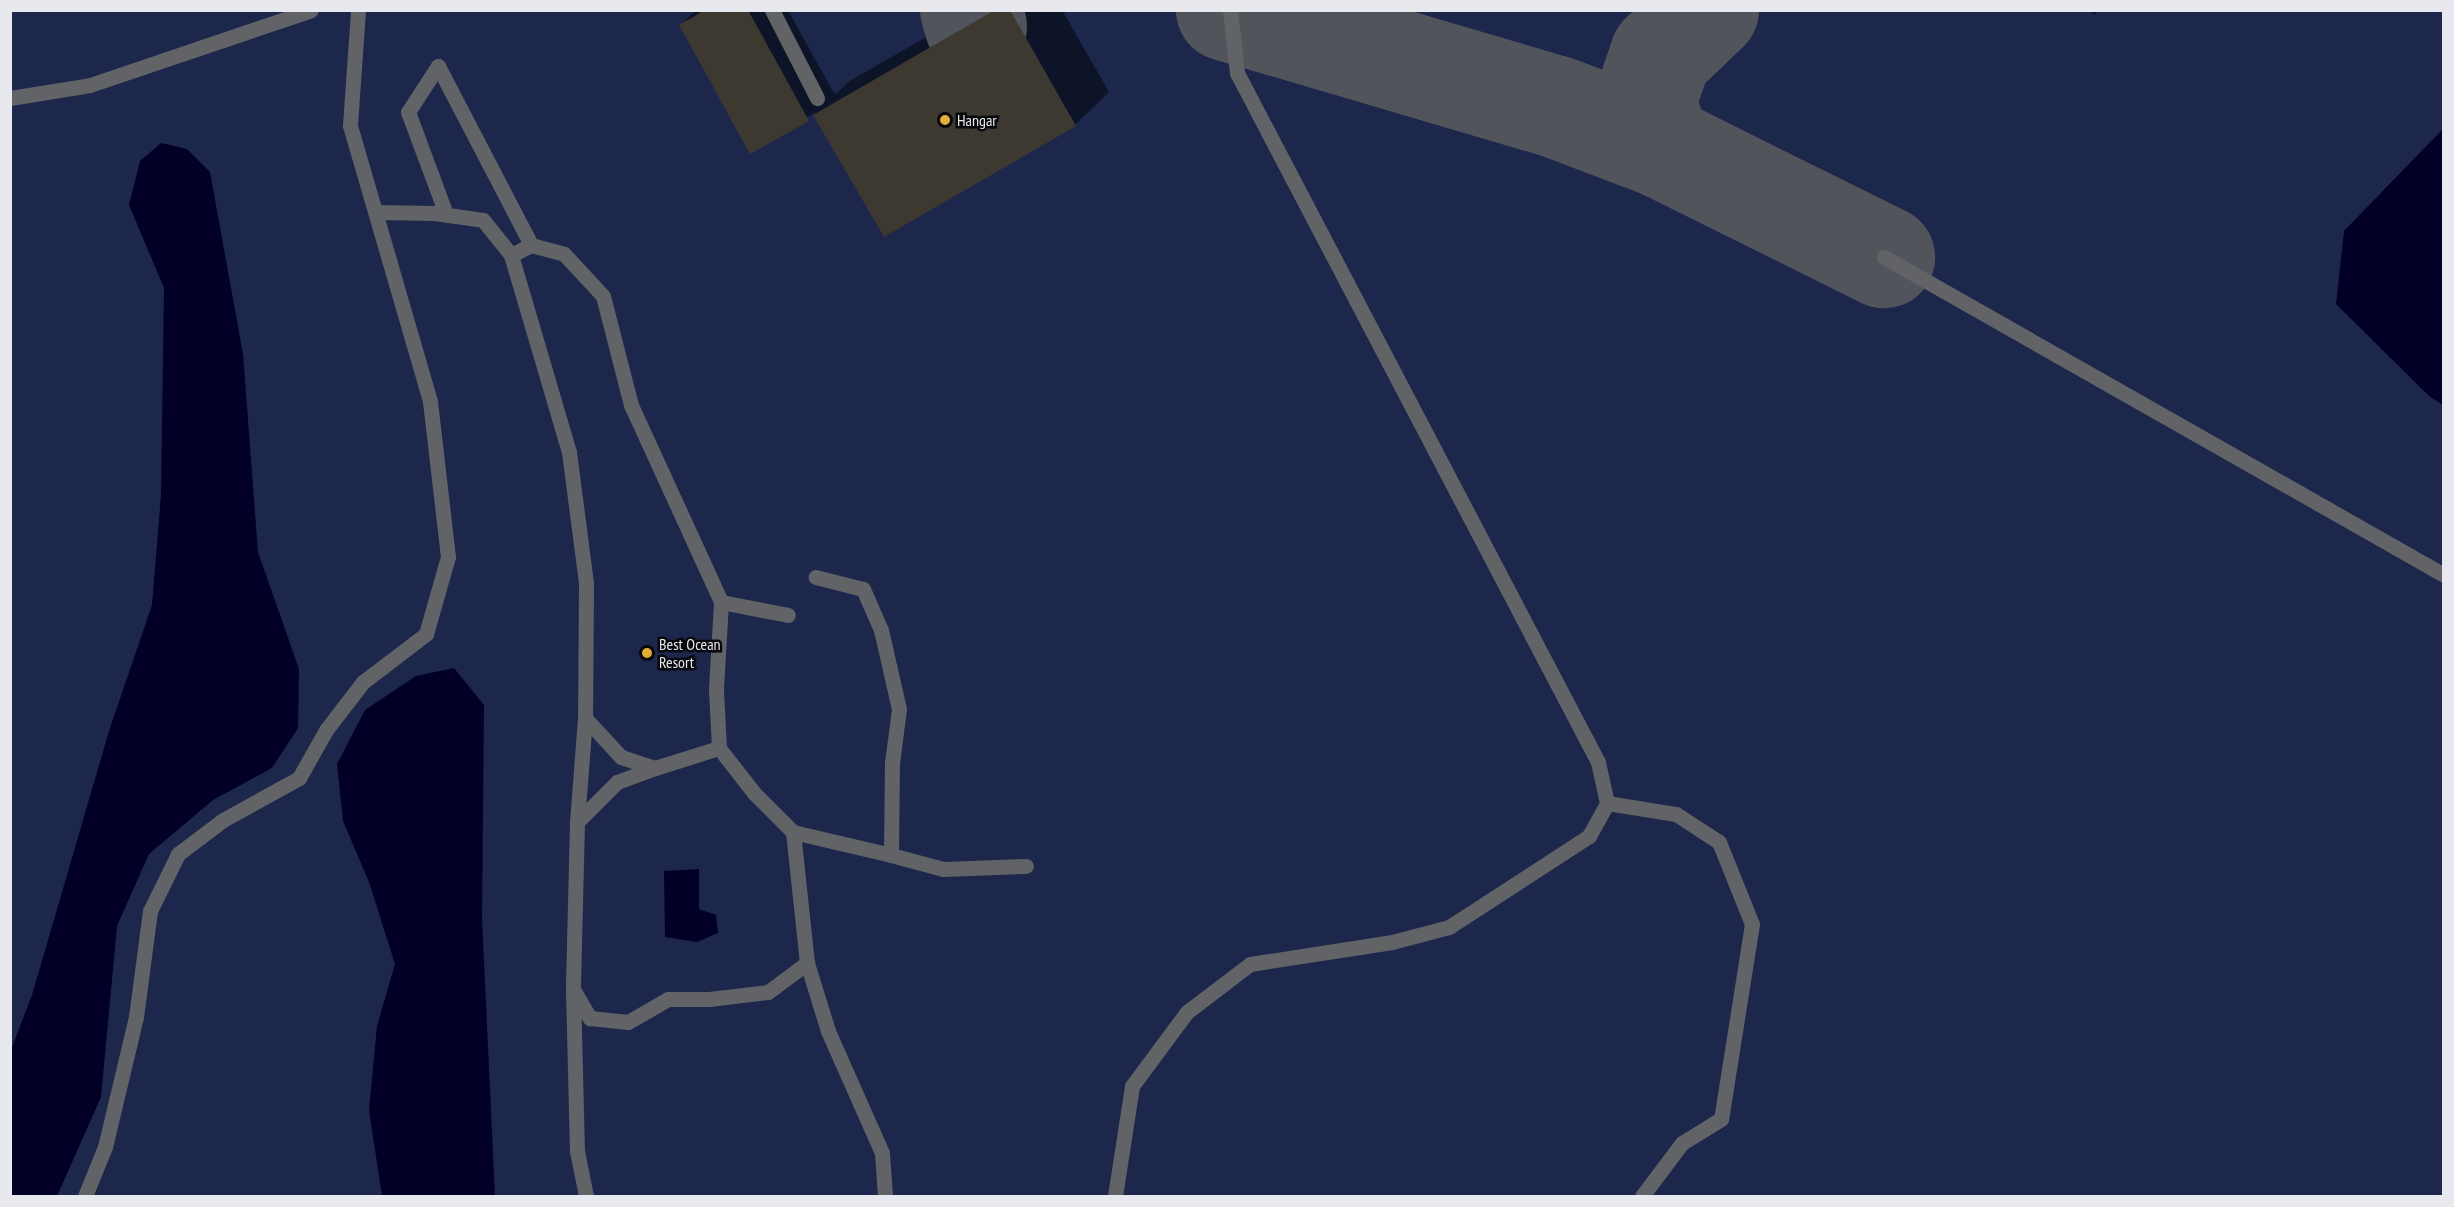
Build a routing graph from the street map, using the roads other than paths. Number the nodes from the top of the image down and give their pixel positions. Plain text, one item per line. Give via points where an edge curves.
1 (311, 10) edge
2 (358, 10) edge
3 (772, 10) edge
4 (1230, 10) edge
5 (10, 98) edge
6 (817, 98) dead end
7 (376, 212) junction
8 (446, 214) junction
9 (531, 245) junction
10 (511, 255) junction
11 (1884, 257) dead end
12 (2444, 575) edge
13 (816, 577) dead end
14 (721, 602) junction
15 (788, 615) dead end
16 (585, 718) junction
17 (719, 748) junction
18 (655, 768) junction
19 (1606, 802) junction
20 (577, 822) junction
21 (793, 832) junction
22 (891, 855) junction
23 (1026, 866) dead end
24 (807, 963) junction
25 (573, 989) junction
26 (85, 1197) edge
27 (586, 1197) edge
28 (885, 1197) edge
29 (1115, 1197) edge
30 (1642, 1197) edge

1 - 5 street via 90,85
2 - 7 street via 350,125
3 - 6 street
4 - 19 street via 1237,73 1598,762
7 - 8 street
7 - 26 street via 432,412 448,557 426,634 363,682 326,730 299,778 223,820 178,854 150,911 136,1017 105,1147
8 - 9 street via 408,112 438,66
8 - 10 street via 483,220
9 - 10 street
9 - 14 street via 564,254 603,296 631,405
10 - 16 street via 569,452 586,583
11 - 12 street
13 - 22 street via 863,589 881,630 899,709 892,763
14 - 15 street
14 - 17 street via 716,690
16 - 18 street via 621,757
16 - 20 street
17 - 18 street
17 - 21 street via 754,793
18 - 20 street via 617,782
19 - 29 street via 1589,836 1449,927 1392,942 1250,964 1187,1012 1132,1086
19 - 30 street via 1676,814 1719,842 1752,924 1721,1119 1682,1143
20 - 25 street
21 - 22 street
21 - 24 street
22 - 23 street via 943,869
24 - 25 street via 768,992 668,999 628,1022 590,1018
24 - 28 street via 828,1031 882,1153
25 - 27 street via 577,1151

